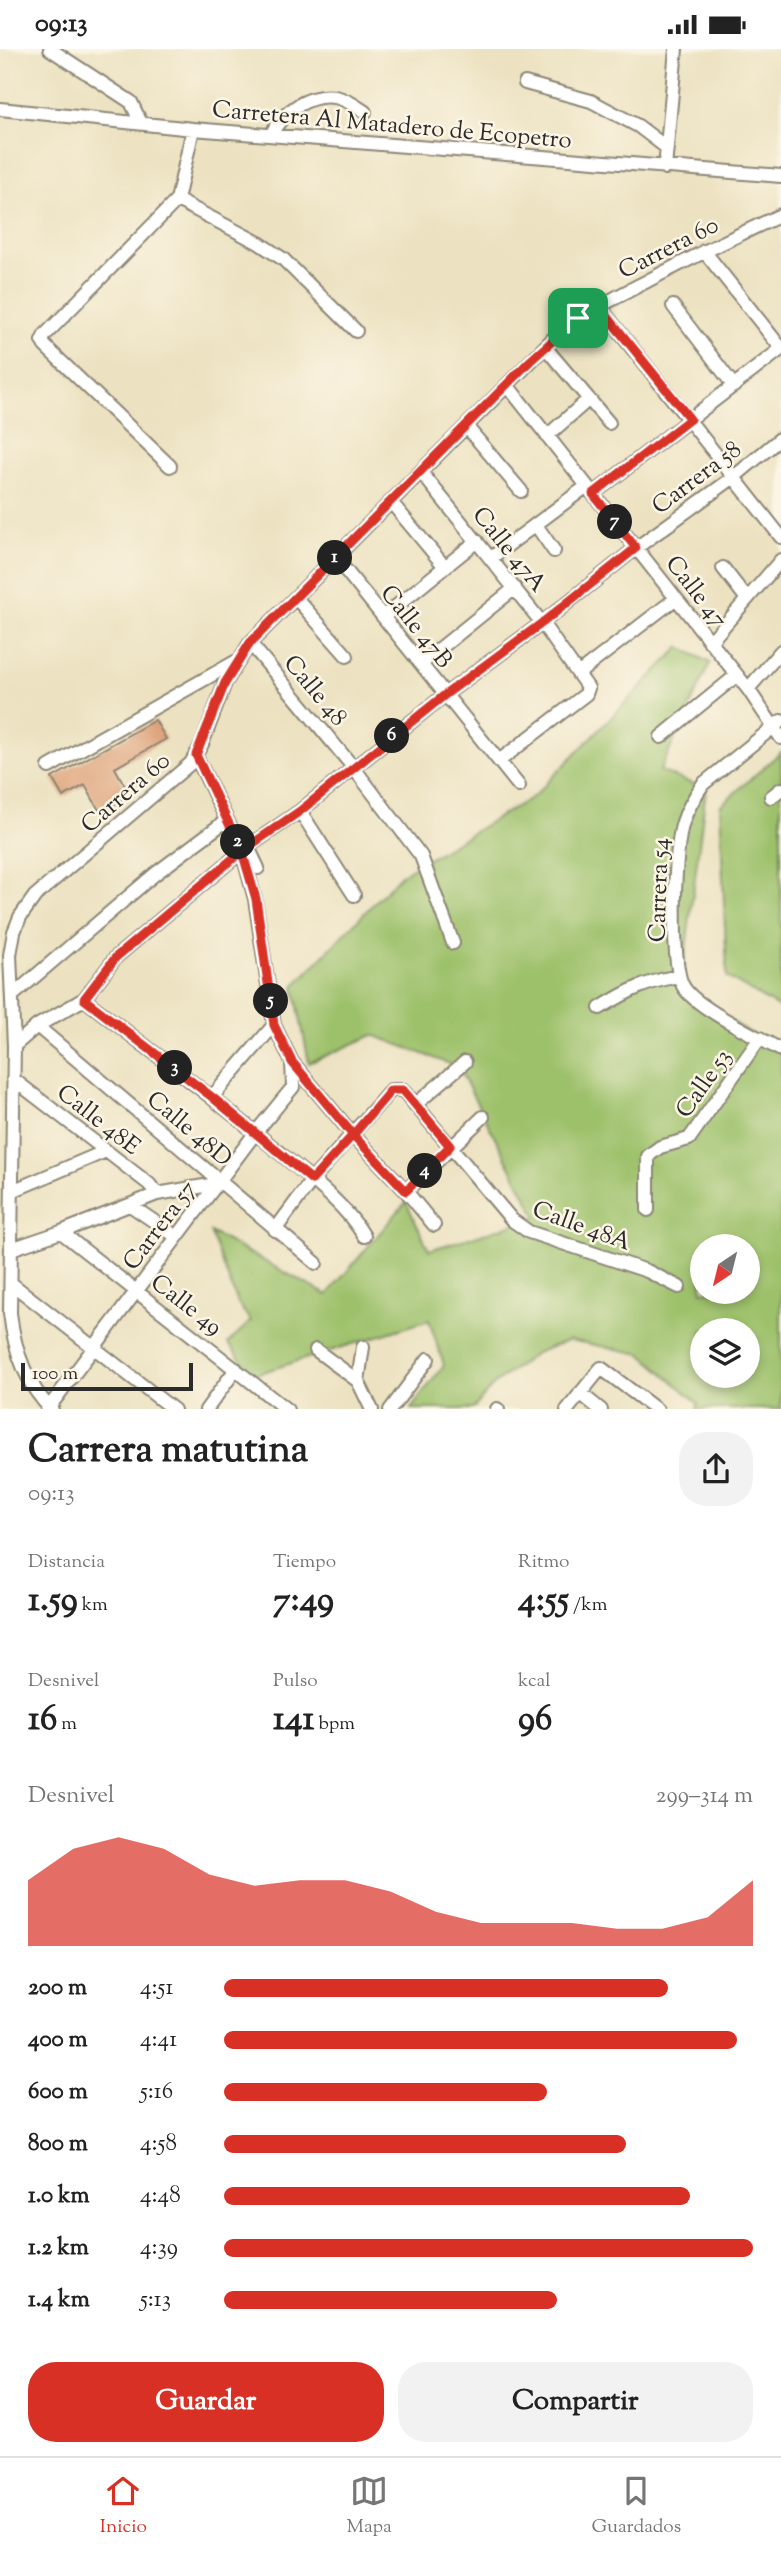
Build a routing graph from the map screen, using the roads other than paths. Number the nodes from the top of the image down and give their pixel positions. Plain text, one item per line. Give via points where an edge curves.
1 (50, 49) edge
2 (676, 49) edge
3 (525, 83) dead end
4 (0, 109) edge
5 (366, 112) dead end
6 (141, 123) junction
7 (193, 129) junction
8 (271, 135) junction
9 (667, 148) junction
10 (665, 168) junction
11 (781, 176) edge
12 (177, 201) junction
13 (781, 215) edge
14 (704, 251) junction
15 (599, 306) junction
16 (673, 306) dead end
17 (356, 331) dead end
18 (545, 347) junction
19 (781, 348) edge
20 (507, 385) junction
21 (734, 386) junction
22 (589, 399) junction
23 (690, 419) junction
24 (609, 423) dead end
25 (466, 426) junction
26 (547, 436) junction
27 (781, 438) edge
28 (170, 466) dead end
29 (421, 472) junction
30 (734, 477) junction
31 (590, 490) junction
32 (521, 491) dead end
33 (391, 502) junction
34 (536, 525) junction
35 (781, 537) edge
36 (477, 541) junction
37 (636, 548) junction
38 (554, 551) dead end
39 (335, 557) junction
40 (491, 558) junction
41 (781, 560) edge
42 (445, 567) junction
43 (723, 568) dead end
44 (515, 588) junction
45 (296, 598) junction
46 (675, 599) junction
47 (747, 599) junction
48 (383, 617) junction
49 (542, 623) junction
50 (710, 642) junction
51 (250, 643) junction
52 (781, 651) edge
53 (347, 656) dead end
54 (238, 660) junction
55 (421, 664) junction
56 (579, 673) junction
57 (737, 675) junction
58 (748, 689) junction
59 (446, 694) junction
60 (779, 728) edge
61 (662, 737) dead end
62 (196, 755) junction
63 (499, 761) junction
64 (49, 767) dead end
65 (353, 767) junction
66 (519, 786) dead end
67 (300, 811) junction
68 (228, 820) junction
69 (245, 849) junction
70 (258, 869) dead end
71 (354, 895) dead end
72 (453, 943) dead end
73 (679, 977) junction
74 (12, 996) junction
75 (84, 999) junction
76 (600, 1008) dead end
77 (0, 1023) edge
78 (274, 1025) junction
79 (37, 1026) junction
80 (14, 1031) junction
81 (760, 1038) junction
82 (14, 1046) junction
83 (781, 1050) edge
84 (292, 1062) junction
85 (465, 1062) dead end
86 (13, 1079) junction
87 (212, 1097) junction
88 (415, 1105) junction
89 (483, 1117) dead end
90 (256, 1132) junction
91 (353, 1135) junction
92 (450, 1146) junction
93 (106, 1151) junction
94 (312, 1180) junction
95 (218, 1182) junction
96 (12, 1191) junction
97 (406, 1191) junction
98 (157, 1193) junction
99 (130, 1205) junction
100 (648, 1210) dead end
101 (435, 1225) dead end
102 (275, 1230) junction
103 (61, 1233) junction
104 (364, 1236) dead end
105 (177, 1237) junction
106 (11, 1249) junction
107 (316, 1263) dead end
108 (12, 1285) junction
109 (679, 1287) dead end
110 (136, 1291) junction
111 (94, 1347) junction
112 (363, 1347) dead end
113 (316, 1350) dead end
114 (428, 1359) dead end
115 (236, 1369) junction
116 (358, 1381) junction
117 (580, 1393) junction
118 (49, 1409) edge
119 (174, 1409) edge
120 (206, 1409) edge
121 (287, 1409) edge
122 (372, 1409) edge
123 (390, 1409) edge
124 (567, 1409) edge
125 (601, 1409) edge
126 (657, 1409) edge

1 - 6 street via 131,102
2 - 9 street
3 - 9 street via 591,101
4 - 6 street, Carretera Al Matadero de Ecopetro
5 - 8 street via 337,97 312,100 287,113
6 - 7 street, Carretera Al Matadero de Ecopetro
7 - 8 street, Carretera Al Matadero de Ecopetro
7 - 12 street
8 - 10 street, Carretera Al Matadero de Ecopetro
9 - 10 street
10 - 11 street, Carretera Al Matadero de Ecopetro
12 - 17 street via 283,259
12 - 28 street via 42,341
13 - 14 street, Carrera 60
14 - 15 street, Carrera 60
14 - 19 street
15 - 18 street, Carrera 60
15 - 23 street
16 - 21 street
18 - 20 street, Carrera 60
18 - 22 street
19 - 21 street
20 - 25 street, Carrera 60
20 - 26 street, Calle 47
21 - 23 street
22 - 24 street
22 - 26 street
23 - 30 street
23 - 31 street
25 - 29 street, Carrera 60
25 - 32 street
26 - 31 street, Calle 47
27 - 30 street, Carrera 58
29 - 33 street, Carrera 60
29 - 36 street, Calle 47A
30 - 35 street
30 - 37 street, Carrera 58
31 - 34 street
31 - 37 street, Calle 47
33 - 39 street, Carrera 60
33 - 42 street
34 - 38 street
34 - 40 street
36 - 40 street, Calle 47A
36 - 42 street
37 - 46 street, Calle 47
37 - 49 street, Carrera 58
39 - 45 street, Carrera 60
39 - 48 street, Calle 47B
40 - 44 street, Calle 47A
41 - 47 street
42 - 48 street
43 - 47 street
44 - 49 street, Calle 47A
44 - 55 street
45 - 51 street, Carrera 60
45 - 53 street
46 - 50 street, Calle 47
46 - 56 street
47 - 50 street
48 - 55 street, Calle 47B
49 - 56 street, Calle 47A
49 - 59 street, Carrera 58
50 - 57 street, Calle 47
51 - 54 street, Carrera 60
51 - 65 street, Calle 48
52 - 58 street
54 - 62 street, Carrera 60
54 - 64 street
55 - 59 street, Calle 47B
56 - 63 street, Calle 47A via 588,688 586,694
57 - 58 street, Calle 47
57 - 61 street
58 - 60 street, Calle 47
59 - 63 street, Calle 47B
59 - 65 street, Carrera 58
60 - 73 street, Carrera 54 via 703,784 682,822 675,915
62 - 68 street
62 - 74 street, Carrera 60 via 35,896 14,932
63 - 66 street, Calle 47B
65 - 67 street, Carrera 58
65 - 72 street, Calle 48 via 421,856
67 - 69 street, Carrera 58
67 - 71 street
68 - 69 street
68 - 74 street via 155,874
69 - 70 street
69 - 75 street, Carrera 58 via 116,957
69 - 78 street
73 - 76 street via 651,981
73 - 81 street via 700,1003
74 - 80 street
75 - 79 street, Carrera 58
75 - 87 street
77 - 80 street
78 - 84 street
78 - 87 street
79 - 82 street, Carrera 58
79 - 95 street, Calle 48D
80 - 82 street
81 - 83 street
81 - 100 street, Calle 53 via 689,1139 660,1147 648,1156
82 - 86 street
84 - 90 street, Carrera 57 via 292,1087
84 - 91 street
85 - 88 street
86 - 93 street, Calle 48E
86 - 96 street
87 - 90 street
88 - 91 street, Calle 48A via 403,1090 391,1090
88 - 92 street, Calle 48A
89 - 92 street
90 - 94 street
90 - 95 street, Carrera 57
91 - 94 street
91 - 97 street
92 - 97 street
92 - 109 street, Calle 48A via 520,1227 647,1271
93 - 96 street
93 - 98 street, Calle 48E
94 - 102 street
94 - 104 street via 356,1222
95 - 98 street
95 - 102 street, Calle 48D
95 - 105 street, Carrera 57
96 - 106 street
97 - 101 street
98 - 99 street
99 - 103 street
99 - 105 street
102 - 107 street, Calle 48D
103 - 106 street
103 - 110 street, Calle 49
105 - 110 street, Carrera 57
106 - 108 street
108 - 111 street
108 - 118 street via 13,1340 25,1374
110 - 111 street, Carrera 57
110 - 115 street, Calle 49
111 - 118 street, Carrera 57
111 - 119 street
112 - 116 street
113 - 116 street
114 - 123 street
115 - 120 street
115 - 121 street, Calle 49
116 - 122 street
117 - 124 street
117 - 125 street
117 - 126 street via 601,1368

